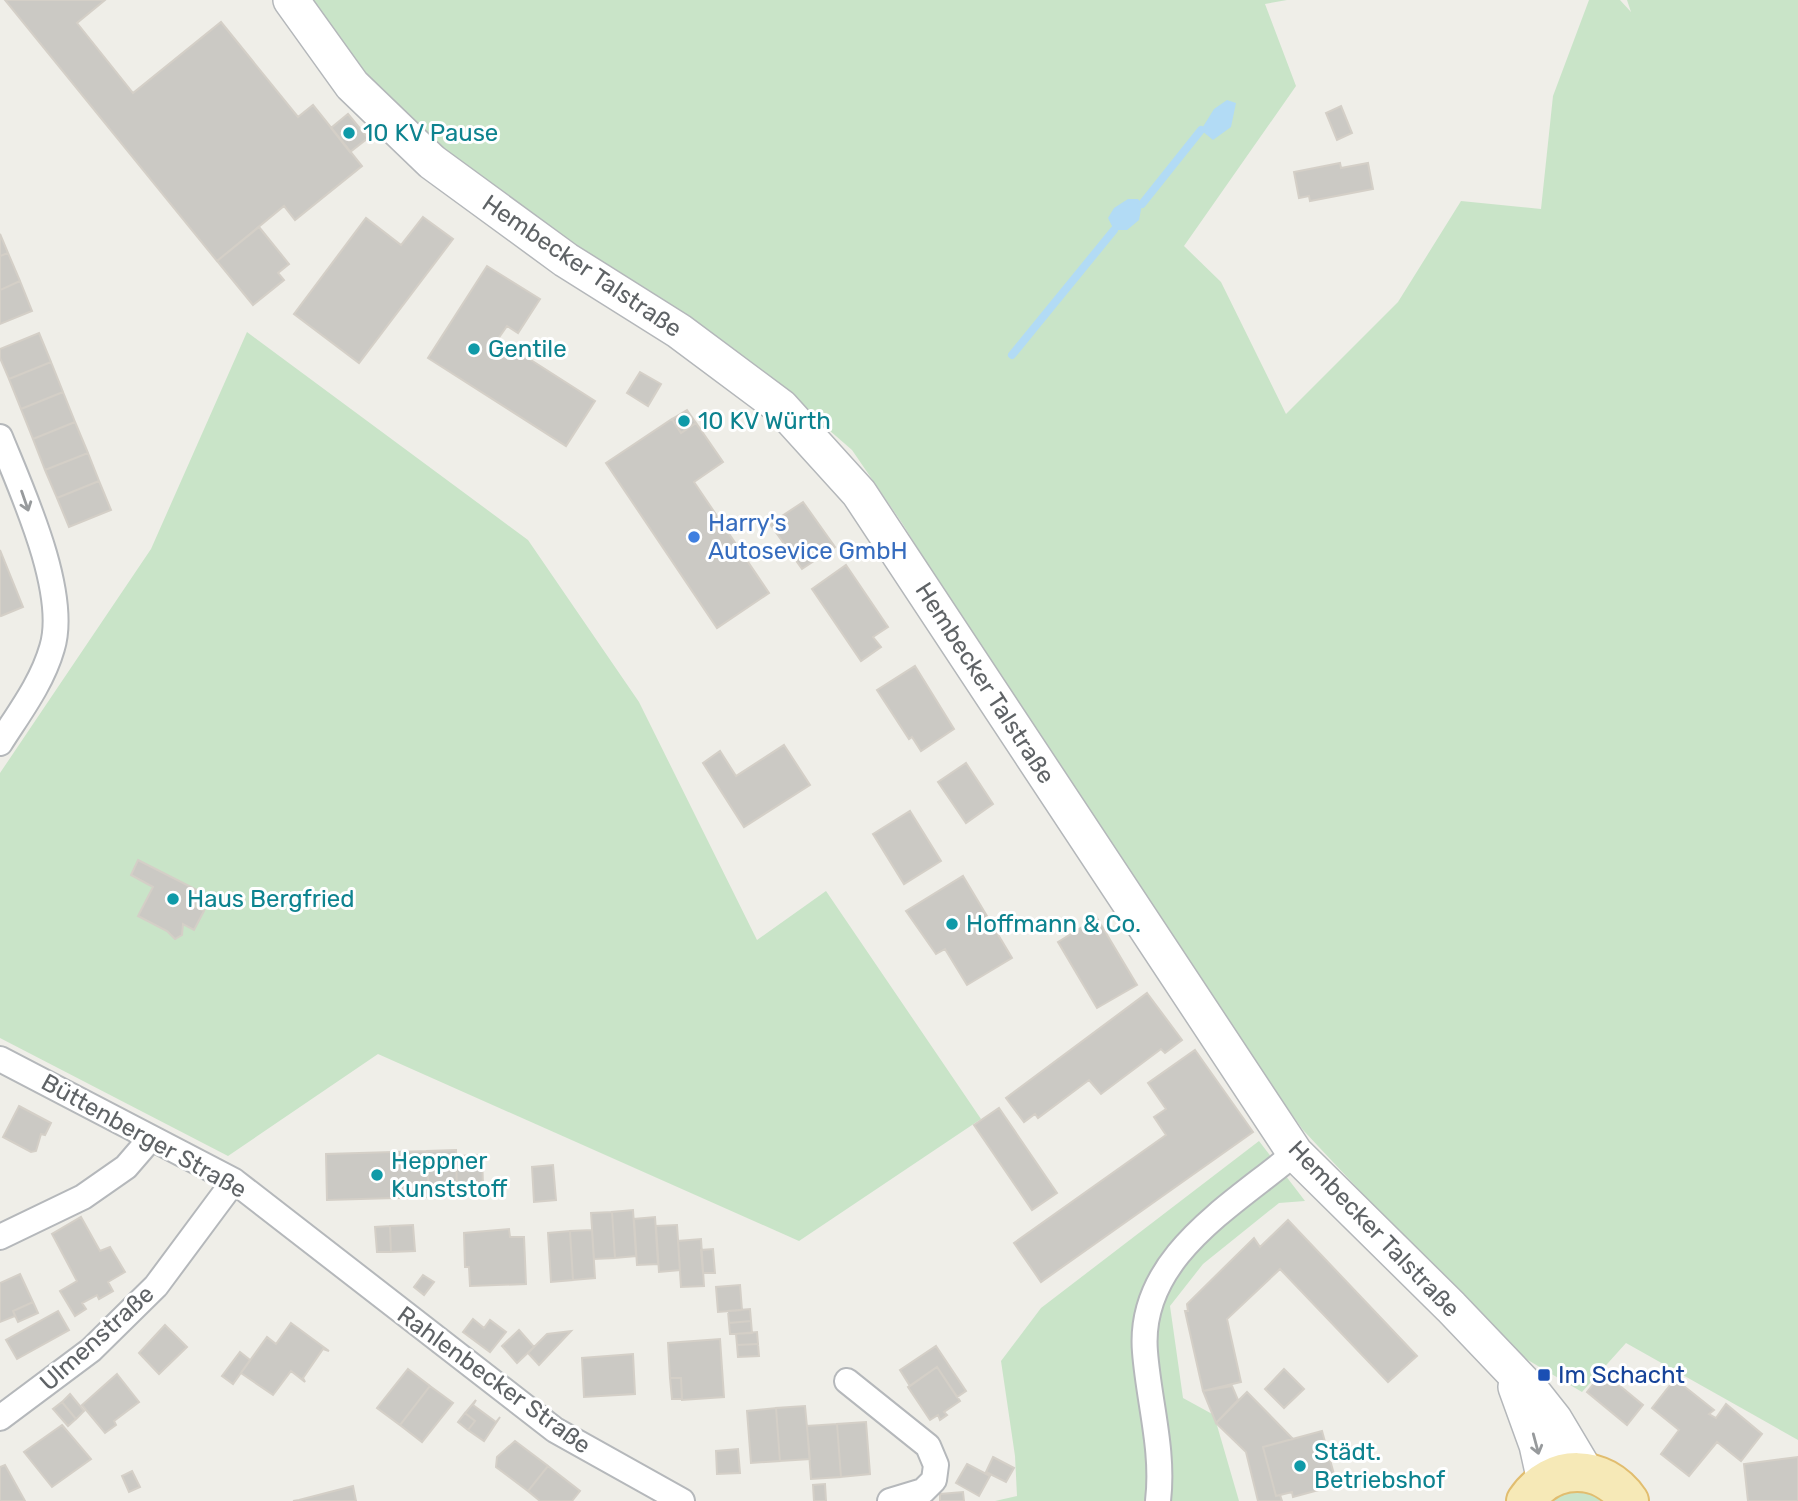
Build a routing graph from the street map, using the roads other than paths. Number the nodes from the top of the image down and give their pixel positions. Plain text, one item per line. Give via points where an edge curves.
1 (291, 0) edge
2 (0, 437) edge
3 (0, 743) edge
4 (0, 1059) edge
5 (150, 1138) junction
6 (1295, 1153) junction
7 (234, 1181) junction
8 (0, 1237) edge
9 (382, 1298) joint
10 (1504, 1365) junction
11 (847, 1381) dead end
12 (0, 1418) edge
13 (1585, 1471) junction
14 (1535, 1491) edge
15 (682, 1501) edge
16 (890, 1501) edge
17 (1158, 1501) edge
18 (1629, 1501) edge

1 - 6 street, Hembecker Talstraße via 352,85 432,162 566,260 679,331 781,407 859,494
2 -> 3 street via 50,575 57,618 52,648 36,685
4 - 5 street, Büttenberger Straße
5 - 7 street, Büttenberger Straße
5 - 8 street via 126,1167 83,1197
6 - 10 street, Hembecker Talstraße
6 - 17 street via 1200,1230 1160,1276 1149,1300 1144,1350 1159,1448
7 - 9 street, Büttenberger Straße
7 - 12 street, Ulmenstraße via 156,1286 91,1350
9 - 15 street, Rahlenbecker Straße via 555,1430
10 - 13 street, Hembecker Talstraße via 1554,1419
10 -> 14 street, Hembecker Talstraße via 1522,1398
11 - 16 street via 928,1446 936,1465 934,1480 923,1492
13 - 14 main road via 1564,1473
13 - 18 main road via 1615,1484

